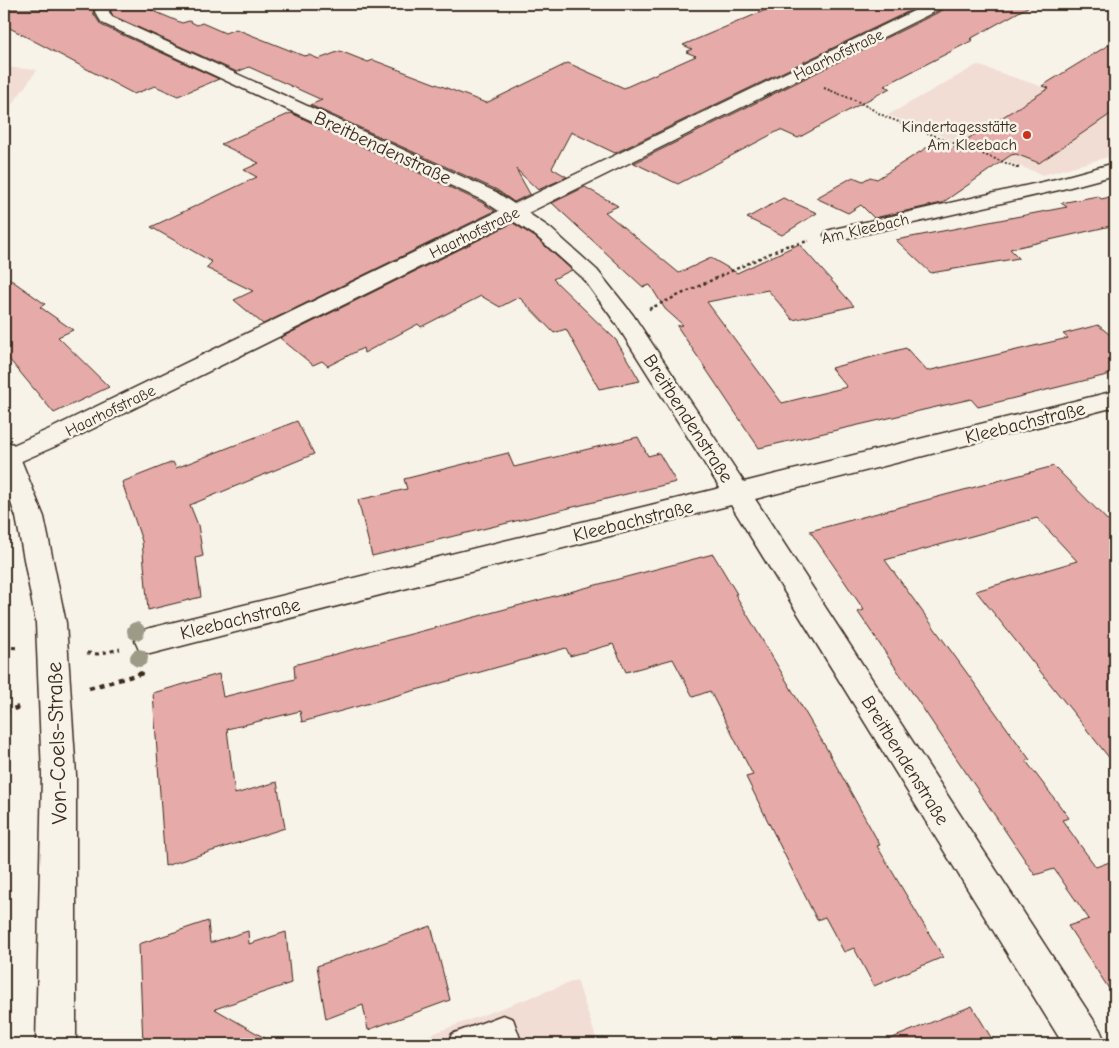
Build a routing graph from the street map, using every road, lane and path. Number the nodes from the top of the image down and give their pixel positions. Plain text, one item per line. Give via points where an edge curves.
1 (103, 4) edge
2 (939, 4) edge
3 (793, 76) junction
4 (1115, 168) edge
5 (1059, 184) junction
6 (514, 212) junction
7 (834, 235) joint
8 (625, 320) junction
9 (1115, 399) edge
10 (6, 453) edge
11 (738, 494) junction
12 (150, 642) dead end
13 (150, 671) dead end
14 (56, 697) junction
15 (4, 712) edge
16 (56, 1044) edge
17 (462, 1044) edge
18 (508, 1044) edge
19 (1086, 1044) edge

1 - 6 street, Breitbendenstraße via 102,12 107,20 489,196
2 - 3 street, Haarhofstraße
3 - 5 path via 857,101 886,117
3 - 6 street, Haarhofstraße
4 - 5 street, Am Kleebach
5 - 7 street, Am Kleebach
6 - 8 street, Breitbendenstraße via 543,232 590,274
6 - 10 street, Haarhofstraße via 63,433
7 - 8 path, Am Kleebach via 786,246
8 - 11 street, Breitbendenstraße
9 - 11 street, Kleebachstraße
10 - 14 street, Von-Coels-Straße via 30,517 51,623
11 - 12 street, Kleebachstraße
11 - 19 street, Breitbendenstraße
13 - 14 path
14 - 15 path
14 - 16 street, Von-Coels-Straße via 59,775
17 - 18 lane via 503,1029

